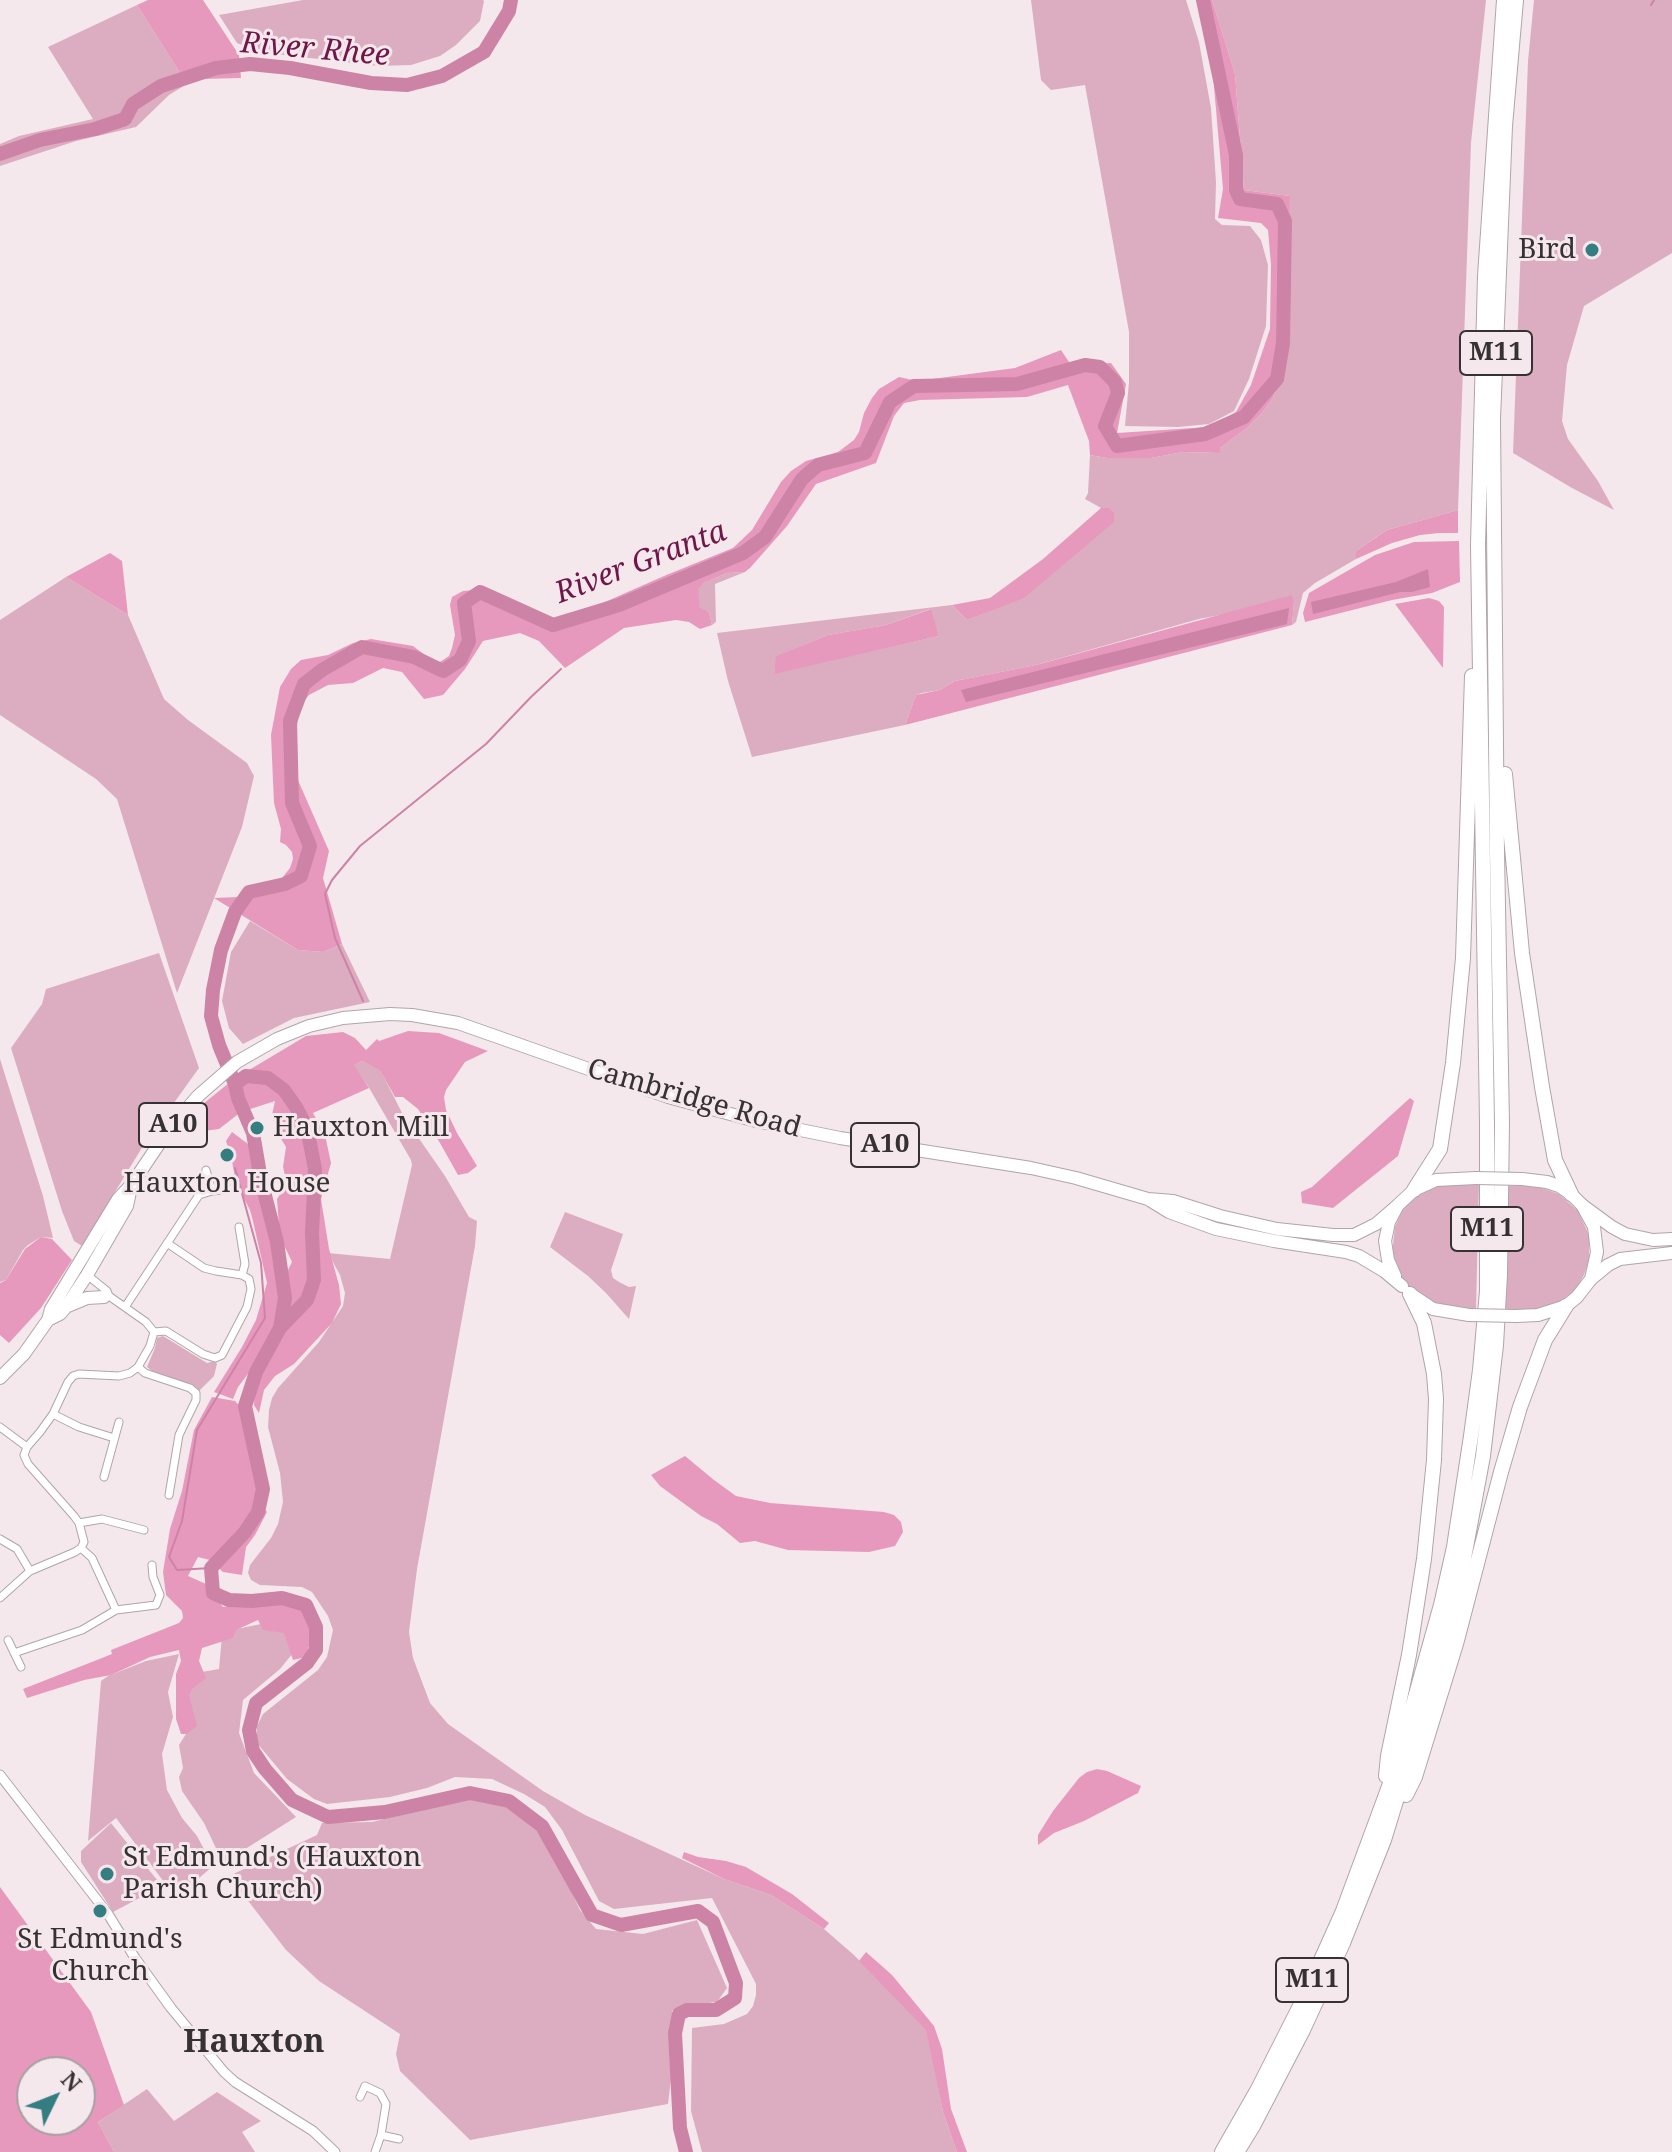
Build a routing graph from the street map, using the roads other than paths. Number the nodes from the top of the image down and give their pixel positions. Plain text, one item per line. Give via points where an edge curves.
1 (1504, 0) edge
2 (1516, 0) edge
3 (1480, 646) junction
4 (1495, 707) junction
5 (206, 1170) dead end
6 (233, 1189) dead end
7 (1414, 1190) junction
8 (212, 1191) junction
9 (1571, 1194) junction
10 (1148, 1199) junction
11 (1398, 1205) junction
12 (1582, 1205) junction
13 (239, 1227) dead end
14 (1672, 1239) edge
15 (167, 1243) junction
16 (1672, 1253) edge
17 (242, 1275) junction
18 (79, 1276) junction
19 (1591, 1279) junction
20 (1406, 1290) junction
21 (106, 1296) junction
22 (1566, 1306) junction
23 (66, 1307) junction
24 (125, 1307) junction
25 (48, 1320) junction
26 (154, 1332) junction
27 (138, 1367) junction
28 (0, 1378) edge
29 (53, 1414) junction
30 (119, 1422) dead end
31 (0, 1427) edge
32 (114, 1438) junction
33 (27, 1447) junction
34 (104, 1477) dead end
35 (169, 1495) dead end
36 (79, 1523) junction
37 (144, 1530) dead end
38 (0, 1539) edge
39 (81, 1548) junction
40 (152, 1565) dead end
41 (30, 1571) junction
42 (0, 1598) edge
43 (116, 1610) junction
44 (8, 1640) dead end
45 (14, 1653) junction
46 (21, 1667) dead end
47 (0, 1775) edge
48 (1384, 1801) junction
49 (1384, 1840) junction
50 (360, 2097) dead end
51 (381, 2135) junction
52 (399, 2139) dead end
53 (335, 2152) edge
54 (375, 2152) edge
55 (1222, 2152) edge
56 (1237, 2152) edge

1 - 3 highway, M11 via 1485,276
2 - 4 highway, M11 via 1505,126 1493,419
3 - 7 highway, M11 via 1472,678 1463,958 1453,1063 1440,1149
3 - 48 highway, M11 via 1487,1291 1454,1547
4 - 9 highway, M11 via 1542,1087 1555,1160
4 - 49 highway, M11 via 1502,1123 1496,1345 1464,1558
5 - 8 street
6 - 8 street
7 - 9 main road, bridge via 1436,1180 1522,1179 1547,1182
7 - 11 main road
8 - 15 street via 199,1195
9 - 12 main road
10 - 11 main road, Cambridge Road / A10 via 1248,1223 1333,1235 1364,1231
10 - 18 main road, Cambridge Road / A10 via 1031,1168 756,1121 668,1097 495,1035 436,1019 390,1014 343,1018 295,1031 223,1073 183,1113 132,1184 127,1206
10 - 20 main road, Cambridge Road / A10 via 1216,1229 1359,1256
11 - 20 main road via 1389,1222 1386,1251
12 - 14 main road via 1625,1234
12 - 19 main road via 1597,1240
13 - 17 street
15 - 17 street via 204,1268
15 - 24 street
16 - 19 main road via 1620,1259
17 - 26 street via 249,1279 249,1298 222,1355 203,1354 166,1331
18 - 21 street via 107,1291
18 - 23 main road, A10
18 - 25 main road, A10
19 - 22 main road
20 - 22 main road, bridge via 1433,1309 1469,1315 1538,1315
20 - 48 highway, M11 via 1424,1323 1434,1374 1434,1460 1424,1559
21 - 23 main road
21 - 24 street
22 - 49 highway, M11 via 1530,1377 1415,1777
23 - 25 main road, A10
24 - 26 street
25 - 28 main road, A10
26 - 27 street
27 - 29 street via 119,1376 73,1376
27 - 35 street via 196,1393 179,1435
29 - 32 street
29 - 33 street
30 - 32 street
31 - 33 street
32 - 34 street
33 - 36 street via 28,1464
36 - 37 street via 102,1519
36 - 39 street
38 - 41 street via 17,1549
39 - 41 street
39 - 43 street via 92,1558
40 - 43 street via 160,1595 156,1605
41 - 42 street
43 - 45 street via 82,1630
44 - 45 street
45 - 46 street
47 - 53 street via 224,2072 313,2131
48 - 55 highway, M11 via 1303,2000
49 - 56 highway, M11 via 1303,2030
50 - 51 street via 365,2086 380,2093 386,2104
51 - 52 street
51 - 54 street

